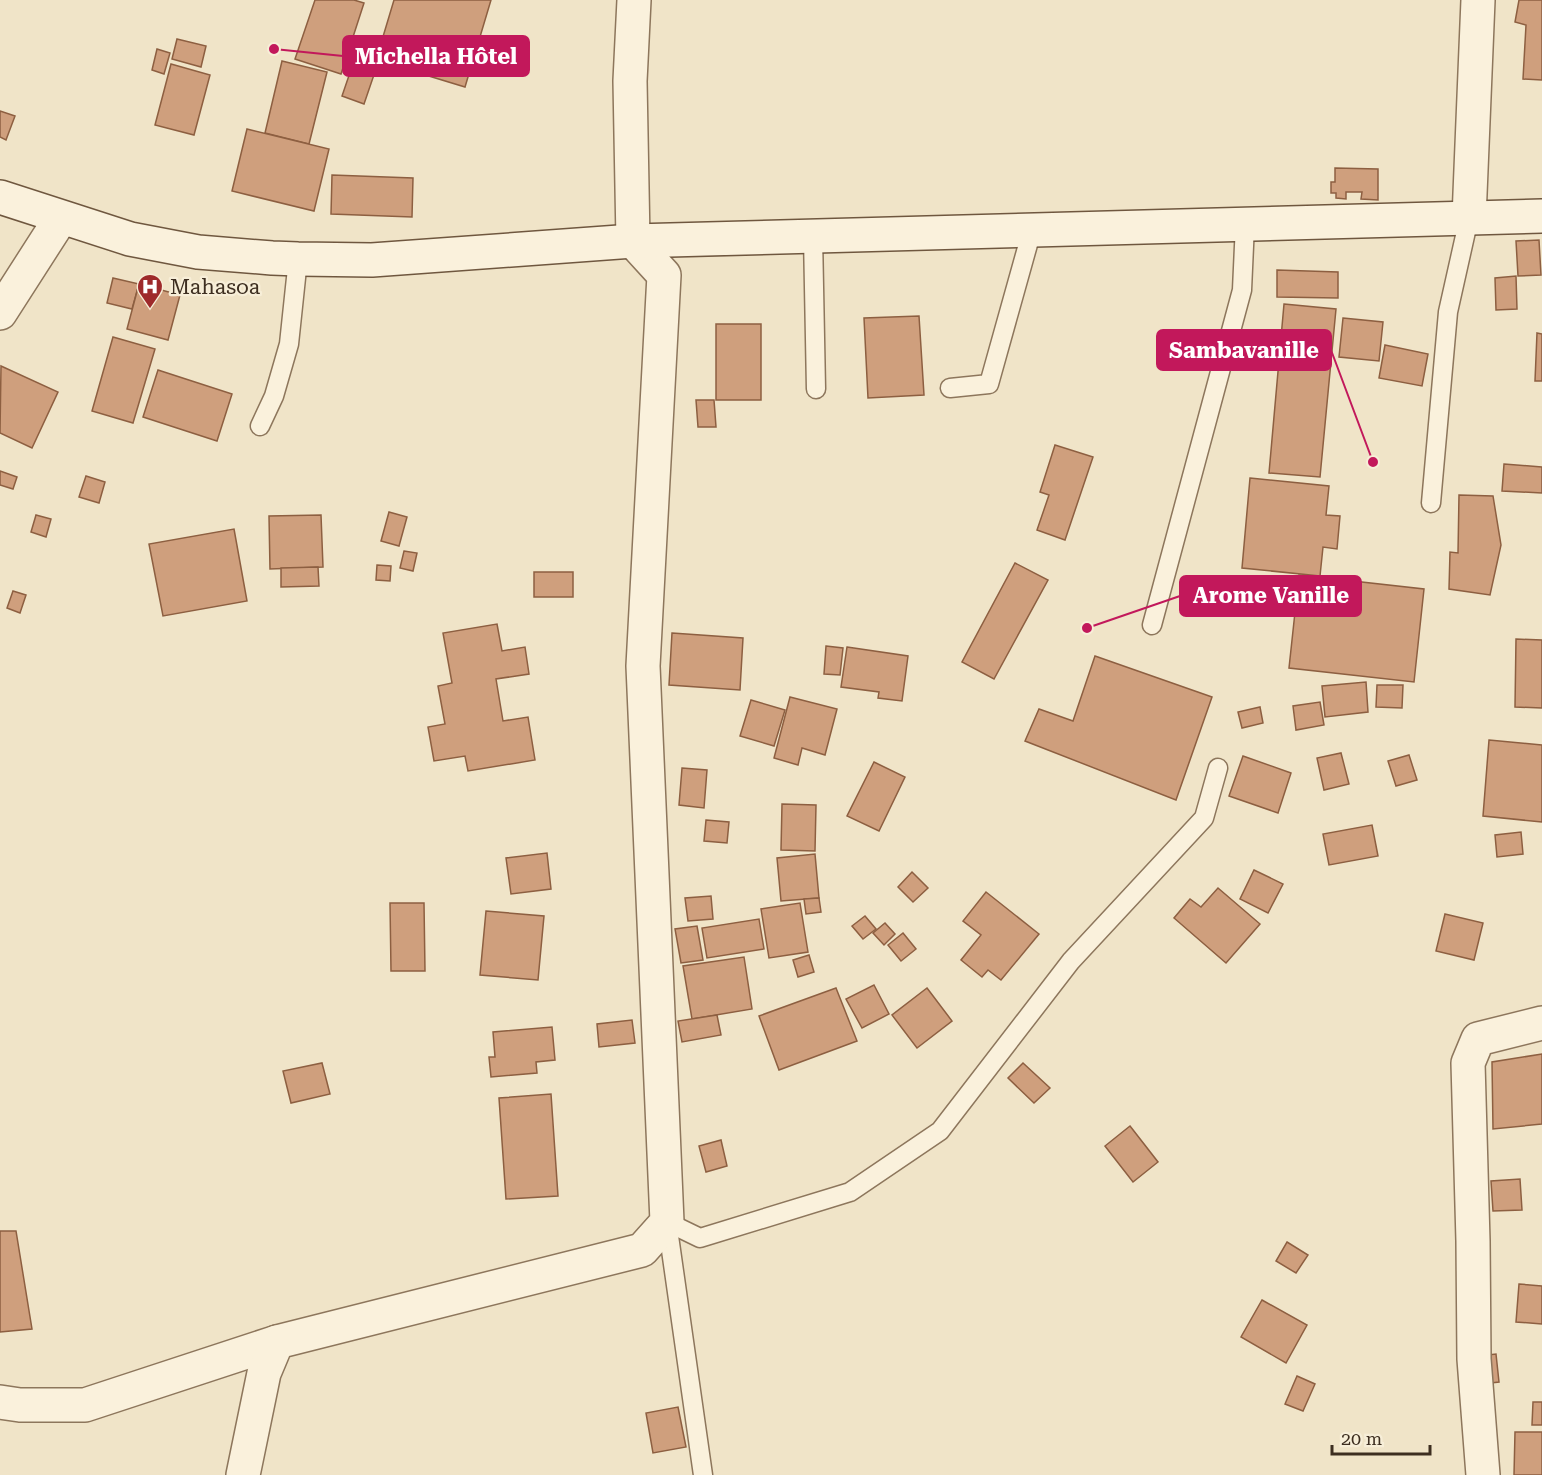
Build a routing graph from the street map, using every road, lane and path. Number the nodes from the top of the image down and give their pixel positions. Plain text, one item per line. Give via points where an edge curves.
1 (634, 0) edge
2 (1478, 0) edge
3 (0, 197) edge
4 (1542, 216) edge
5 (61, 218) junction
6 (1469, 218) junction
7 (1245, 224) junction
8 (1032, 230) junction
9 (813, 236) junction
10 (633, 241) junction
11 (298, 259) junction
12 (0, 313) edge
13 (950, 388) dead end
14 (816, 389) dead end
15 (260, 426) dead end
16 (1431, 503) dead end
17 (1152, 625) dead end
18 (1218, 768) dead end
19 (1542, 1023) edge
20 (667, 1222) junction
21 (277, 1342) junction
22 (0, 1402) edge
23 (243, 1475) edge
24 (703, 1475) edge
25 (1483, 1475) edge

1 - 10 street via 630,81
2 - 6 street
3 - 5 street
4 - 6 street
5 - 11 street via 130,239 198,252
5 - 12 street
6 - 7 street
6 - 16 lane via 1448,312
7 - 8 street
7 - 17 lane via 1242,290
8 - 9 street
8 - 13 lane via 989,384
9 - 10 street
9 - 14 lane
10 - 11 street via 372,260
10 - 20 street via 664,275 643,666
11 - 15 lane via 289,344 274,396
18 - 20 lane via 1204,818 1071,961 940,1131 850,1192 700,1238
19 - 25 street via 1479,1039 1468,1063 1474,1359
20 - 21 street via 642,1250
20 - 24 lane
21 - 22 street via 85,1405
21 - 23 street via 264,1373

